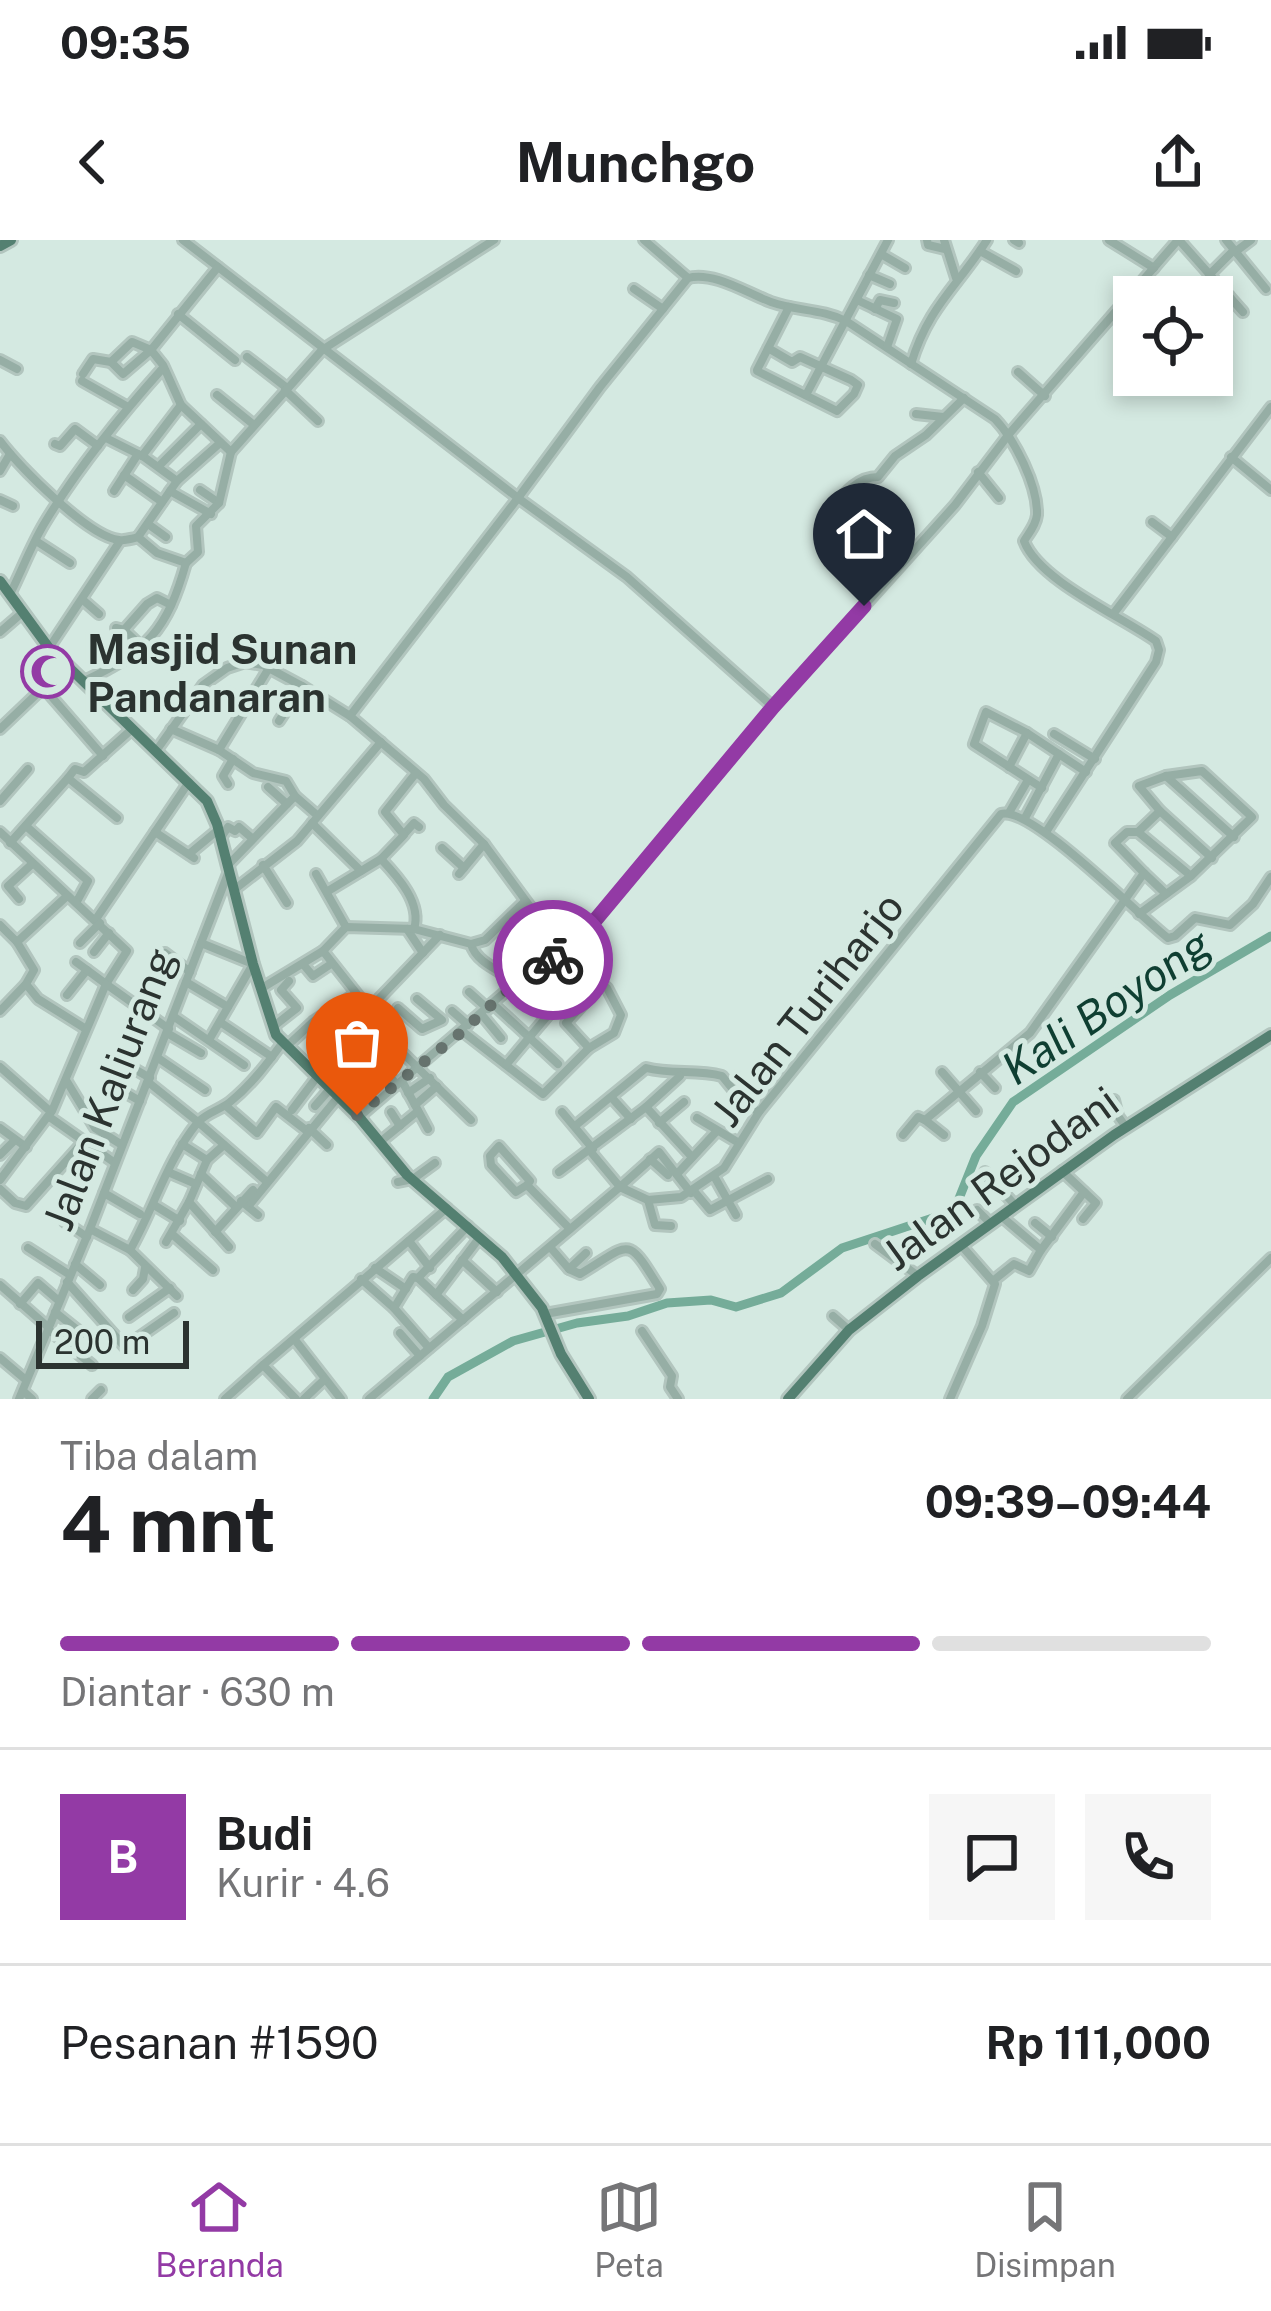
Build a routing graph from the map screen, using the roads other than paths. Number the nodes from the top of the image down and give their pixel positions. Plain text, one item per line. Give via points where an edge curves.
1 (11, 240) edge
2 (183, 240) edge
3 (494, 240) edge
4 (644, 240) edge
5 (888, 240) edge
6 (927, 240) edge
7 (987, 240) edge
8 (1109, 240) edge
9 (1178, 240) edge
10 (1226, 240) edge
11 (1250, 240) edge
12 (945, 244) edge
13 (0, 246) edge
14 (980, 251) junction
15 (1234, 251) junction
16 (881, 254) junction
17 (218, 267) junction
18 (905, 268) dead end
19 (1154, 268) junction
20 (1016, 271) dead end
21 (869, 275) junction
22 (1210, 275) joint
23 (688, 278) junction
24 (957, 280) junction
25 (890, 284) dead end
26 (634, 289) dead end
27 (1266, 289) dead end
28 (857, 300) junction
29 (1233, 301) edge
30 (894, 303) dead end
31 (789, 308) junction
32 (663, 309) junction
33 (875, 309) junction
34 (1243, 312) dead end
35 (178, 314) junction
36 (846, 321) junction
37 (887, 347) junction
38 (768, 348) junction
39 (151, 350) junction
40 (322, 350) junction
41 (247, 357) dead end
42 (0, 360) edge
43 (235, 360) dead end
44 (111, 362) junction
45 (911, 364) junction
46 (820, 367) junction
47 (17, 368) dead end
48 (163, 368) junction
49 (1018, 372) dead end
50 (286, 389) junction
51 (806, 394) junction
52 (217, 395) dead end
53 (1045, 396) junction
54 (964, 398) junction
55 (181, 405) junction
56 (128, 407) junction
57 (1271, 407) edge
58 (916, 413) dead end
59 (944, 417) junction
60 (318, 421) dead end
61 (201, 424) junction
62 (254, 425) junction
63 (1010, 434) junction
64 (0, 441) edge
65 (102, 442) junction
66 (220, 443) junction
67 (55, 444) dead end
68 (231, 452) junction
69 (10, 454) junction
70 (140, 455) junction
71 (1231, 458) junction
72 (159, 466) junction
73 (0, 470) edge
74 (978, 472) junction
75 (124, 475) junction
76 (177, 481) junction
77 (856, 484) junction
78 (200, 490) dead end
79 (1271, 490) edge
80 (114, 491) dead end
81 (170, 491) junction
82 (518, 498) junction
83 (866, 498) dead end
84 (999, 498) dead end
85 (0, 500) edge
86 (59, 501) junction
87 (163, 502) junction
88 (219, 503) junction
89 (14, 506) dead end
90 (211, 514) junction
91 (824, 519) dead end
92 (1153, 522) dead end
93 (148, 524) junction
94 (138, 537) junction
95 (166, 537) dead end
96 (1172, 537) junction
97 (35, 540) junction
98 (120, 541) junction
99 (70, 562) dead end
100 (185, 563) junction
101 (0, 581) edge
102 (11, 592) junction
103 (83, 600) junction
104 (171, 605) junction
105 (1114, 613) junction
106 (22, 614) junction
107 (99, 614) dead end
108 (0, 632) edge
109 (143, 647) junction
110 (50, 648) junction
111 (68, 665) junction
112 (30, 666) dead end
113 (269, 668) junction
114 (84, 681) junction
115 (302, 686) junction
116 (44, 688) junction
117 (773, 707) junction
118 (350, 716) junction
119 (278, 721) dead end
120 (0, 729) edge
121 (171, 729) junction
122 (130, 730) junction
123 (1027, 734) junction
124 (1054, 734) dead end
125 (381, 741) junction
126 (219, 750) junction
127 (155, 752) junction
128 (1059, 754) junction
129 (103, 756) junction
130 (233, 759) junction
131 (1095, 759) junction
132 (1009, 767) junction
133 (28, 769) dead end
134 (416, 772) junction
135 (1086, 772) junction
136 (1166, 776) junction
137 (68, 778) junction
138 (1028, 779) junction
139 (190, 781) junction
140 (228, 784) dead end
141 (268, 787) dead end
142 (1042, 788) junction
143 (291, 800) junction
144 (0, 801) edge
145 (1010, 811) junction
146 (1160, 811) junction
147 (117, 818) dead end
148 (1025, 818) junction
149 (315, 819) junction
150 (26, 826) junction
151 (419, 827) dead end
152 (0, 832) edge
153 (155, 832) junction
154 (1046, 832) junction
155 (1138, 832) junction
156 (220, 833) junction
157 (405, 833) junction
158 (1234, 837) junction
159 (253, 839) junction
160 (10, 843) junction
161 (484, 844) junction
162 (442, 848) dead end
163 (1213, 857) junction
164 (381, 859) junction
165 (32, 864) junction
166 (263, 865) junction
167 (229, 867) junction
168 (361, 872) junction
169 (1144, 873) junction
170 (316, 874) dead end
171 (1191, 876) junction
172 (1271, 878) edge
173 (236, 889) junction
174 (328, 891) junction
175 (1166, 894) junction
176 (67, 896) junction
177 (19, 899) dead end
178 (1123, 900) junction
179 (524, 902) junction
180 (76, 903) junction
181 (287, 903) dead end
182 (1138, 914) junction
183 (98, 921) junction
184 (0, 925) edge
185 (346, 927) junction
186 (410, 928) junction
187 (109, 933) junction
188 (440, 935) junction
189 (17, 942) junction
190 (80, 944) dead end
191 (202, 944) junction
192 (471, 944) junction
193 (94, 952) dead end
194 (322, 952) junction
195 (564, 952) junction
196 (165, 953) dead end
197 (423, 953) junction
198 (76, 962) dead end
199 (250, 963) junction
200 (303, 964) junction
201 (332, 964) junction
202 (87, 970) junction
203 (542, 972) junction
204 (188, 977) junction
205 (289, 981) dead end
206 (106, 983) junction
207 (519, 983) junction
208 (26, 984) junction
209 (558, 985) dead end
210 (262, 988) junction
211 (470, 992) dead end
212 (355, 994) junction
213 (68, 995) dead end
214 (417, 999) dead end
215 (560, 1001) dead end
216 (585, 1002) dead end
217 (228, 1007) junction
218 (398, 1008) dead end
219 (369, 1009) junction
220 (488, 1009) junction
221 (452, 1011) dead end
222 (0, 1012) edge
223 (173, 1016) junction
224 (442, 1020) junction
225 (220, 1022) junction
226 (273, 1027) junction
227 (86, 1029) junction
228 (168, 1031) junction
229 (463, 1031) junction
230 (1271, 1035) edge
231 (385, 1036) junction
232 (502, 1038) dead end
233 (209, 1040) junction
234 (530, 1040) junction
235 (285, 1044) junction
236 (589, 1048) junction
237 (370, 1052) junction
238 (201, 1053) dead end
239 (272, 1057) junction
240 (158, 1058) junction
241 (119, 1060) dead end
242 (558, 1064) dead end
243 (506, 1065) junction
244 (244, 1066) dead end
245 (0, 1067) edge
246 (418, 1068) junction
247 (942, 1072) dead end
248 (980, 1072) junction
249 (682, 1075) junction
250 (66, 1080) junction
251 (149, 1080) junction
252 (434, 1082) junction
253 (399, 1083) junction
254 (328, 1087) junction
255 (995, 1088) dead end
256 (119, 1089) dead end
257 (205, 1090) dead end
258 (956, 1091) junction
259 (408, 1093) junction
260 (611, 1097) junction
261 (1114, 1100) dead end
262 (140, 1101) junction
263 (684, 1102) dead end
264 (226, 1106) junction
265 (315, 1106) dead end
266 (646, 1107) junction
267 (416, 1108) junction
268 (292, 1110) dead end
269 (976, 1111) dead end
270 (391, 1112) dead end
271 (562, 1112) dead end
272 (759, 1112) junction
273 (50, 1113) junction
274 (359, 1117) junction
275 (698, 1118) dead end
276 (631, 1119) junction
277 (471, 1120) dead end
278 (925, 1120) junction
279 (198, 1122) junction
280 (659, 1123) junction
281 (400, 1126) junction
282 (575, 1126) junction
283 (0, 1128) edge
284 (428, 1129) dead end
285 (308, 1130) junction
286 (1120, 1130) junction
287 (716, 1132) junction
288 (903, 1135) dead end
289 (944, 1135) dead end
290 (15, 1140) junction
291 (85, 1140) junction
292 (379, 1142) junction
293 (122, 1144) junction
294 (182, 1144) junction
295 (740, 1144) junction
296 (224, 1145) junction
297 (327, 1145) dead end
298 (26, 1147) junction
299 (592, 1150) junction
300 (0, 1155) edge
301 (692, 1157) junction
302 (208, 1160) junction
303 (435, 1162) dead end
304 (115, 1163) junction
305 (168, 1172) junction
306 (559, 1172) dead end
307 (985, 1172) dead end
308 (1061, 1172) junction
309 (201, 1174) junction
310 (672, 1174) junction
311 (714, 1176) junction
312 (413, 1179) junction
313 (768, 1179) dead end
314 (266, 1181) junction
315 (398, 1182) dead end
316 (196, 1184) junction
317 (0, 1185) edge
318 (527, 1185) junction
319 (620, 1187) junction
320 (253, 1190) dead end
321 (693, 1192) junction
322 (1084, 1192) junction
323 (104, 1193) junction
324 (728, 1198) junction
325 (649, 1200) junction
326 (189, 1202) junction
327 (242, 1203) junction
328 (1014, 1204) junction
329 (154, 1205) junction
330 (448, 1208) junction
331 (976, 1210) dead end
332 (140, 1214) dead end
333 (258, 1215) dead end
334 (736, 1215) dead end
335 (995, 1219) junction
336 (1083, 1219) dead end
337 (180, 1221) junction
338 (65, 1222) dead end
339 (1035, 1223) dead end
340 (468, 1226) junction
341 (670, 1226) dead end
342 (570, 1229) junction
343 (215, 1232) junction
344 (89, 1233) junction
345 (480, 1237) junction
346 (1052, 1237) junction
347 (409, 1241) junction
348 (874, 1244) dead end
349 (961, 1244) junction
350 (229, 1247) dead end
351 (550, 1247) junction
352 (28, 1248) dead end
353 (130, 1250) junction
354 (1041, 1250) junction
355 (586, 1253) dead end
356 (1271, 1258) edge
357 (462, 1260) junction
358 (75, 1264) junction
359 (146, 1266) junction
360 (375, 1268) junction
361 (430, 1268) junction
362 (569, 1269) junction
363 (213, 1270) dead end
364 (517, 1275) junction
365 (917, 1276) junction
366 (418, 1278) junction
367 (69, 1279) junction
368 (361, 1279) junction
369 (994, 1280) junction
370 (0, 1285) edge
371 (100, 1286) dead end
372 (406, 1289) junction
373 (497, 1292) junction
374 (152, 1295) dead end
375 (436, 1295) junction
376 (59, 1301) junction
377 (20, 1304) junction
378 (394, 1308) junction
379 (55, 1312) junction
380 (173, 1313) dead end
381 (833, 1316) dead end
382 (129, 1317) dead end
383 (547, 1317) junction
384 (463, 1320) junction
385 (48, 1328) junction
386 (849, 1330) junction
387 (642, 1331) dead end
388 (80, 1332) dead end
389 (400, 1333) dead end
390 (295, 1340) junction
391 (429, 1348) junction
392 (420, 1356) junction
393 (0, 1358) edge
394 (92, 1365) dead end
395 (263, 1365) junction
396 (324, 1380) junction
397 (23, 1390) edge
398 (101, 1390) dead end
399 (295, 1398) edge
400 (32, 1399) edge
401 (92, 1399) edge
402 (225, 1399) edge
403 (341, 1399) edge
404 (368, 1399) edge
405 (590, 1399) edge
406 (678, 1399) edge
407 (788, 1399) edge
408 (950, 1399) edge
409 (1127, 1399) edge

1 - 13 main road
2 - 17 street
3 - 40 street
4 - 23 street
5 - 16 street
6 - 12 street
7 - 14 street
8 - 19 street
9 - 19 street
9 - 22 street
10 - 15 street
11 - 15 street
12 - 24 street
14 - 20 street
14 - 24 street
15 - 22 street
15 - 27 street
16 - 18 street
16 - 21 street
17 - 35 street
17 - 40 street
19 - 53 street
21 - 25 street
21 - 28 street
23 - 31 street
23 - 32 street
24 - 45 street via 925,324
26 - 32 street
28 - 33 street
28 - 36 street
29 - 34 street
30 - 33 street via 880,300
31 - 36 street
31 - 38 street
32 - 82 street
33 - 37 street via 897,319
35 - 39 street
35 - 43 street
36 - 37 street
36 - 46 street
37 - 45 street
38 - 46 street
38 - 51 street via 758,372
39 - 44 street via 132,342
39 - 44 street via 126,374
39 - 48 street
40 - 50 street
40 - 82 street
41 - 50 street
42 - 47 street
44 - 56 street via 93,359 82,377
45 - 54 street
46 - 51 street
46 - 51 street via 858,387 837,411
48 - 55 street
48 - 56 street
49 - 53 street
50 - 60 street
50 - 62 street
52 - 62 street
53 - 63 street
54 - 59 street
54 - 63 street
55 - 61 street
55 - 70 street
56 - 65 street
57 - 71 street
58 - 59 street
59 - 77 street via 878,477
61 - 66 street
61 - 72 street
62 - 68 street
63 - 74 street
63 - 105 street via 1036,507 1026,548
64 - 69 street
65 - 67 street via 75,429
65 - 70 street
65 - 86 street
66 - 68 street
66 - 76 street
68 - 88 street
69 - 73 street
69 - 86 street
70 - 72 street
70 - 75 street
71 - 79 street
71 - 96 street
72 - 76 street
74 - 84 street
74 - 117 street
75 - 80 street
75 - 87 street
76 - 81 street
77 - 83 street
77 - 91 street
78 - 88 street
81 - 87 street
81 - 90 street
82 - 117 street via 627,578
82 - 118 street
85 - 89 street
86 - 97 street
86 - 98 street
87 - 93 street
88 - 90 street
90 - 100 street via 196,526 198,552
92 - 96 street
93 - 94 street
93 - 95 street
94 - 98 street
94 - 100 street
96 - 105 street
97 - 99 street
97 - 102 street
98 - 103 street
100 - 104 street
101 - 102 main road
102 - 106 main road
103 - 107 street
103 - 110 street
104 - 109 street
104 - 109 street via 157,598 120,629
105 - 131 street via 1159,650
106 - 108 street
106 - 110 main road
109 - 114 street
110 - 111 main road
110 - 112 street
111 - 114 main road
111 - 116 street
113 - 115 street
113 - 121 street via 245,662 214,675
113 - 126 street
114 - 122 main road
115 - 118 street
115 - 119 street
116 - 120 street
116 - 129 street
117 - 195 street
118 - 125 street
121 - 126 street
121 - 127 street
122 - 127 main road
122 - 129 street
123 - 128 street
123 - 132 street
123 - 132 street via 985,714 974,744
124 - 131 street
125 - 134 street
125 - 149 street
126 - 130 street
127 - 139 main road
128 - 135 street
128 - 142 street
129 - 137 street
130 - 140 street via 222,778
130 - 143 street via 286,781
131 - 135 street
132 - 138 street
133 - 144 street
134 - 157 street via 386,812
134 - 161 street
135 - 154 street
136 - 146 street via 1138,786
136 - 158 street
136 - 158 street via 1203,771 1252,817
137 - 147 street
137 - 150 street
138 - 142 street
138 - 145 street, Jalan Turiharjo
139 - 153 street
139 - 156 main road
141 - 143 street
142 - 148 street
143 - 149 street
143 - 159 street
145 - 148 street
145 - 272 street, Jalan Turiharjo via 996,818
146 - 155 street
146 - 163 street
148 - 154 street
149 - 166 street
149 - 168 street
150 - 160 street
150 - 180 street via 88,881
151 - 157 street
152 - 160 street
153 - 156 street via 191,856
153 - 183 street
154 - 178 street
155 - 169 street via 1115,846
155 - 171 street
156 - 159 street via 239,827
156 - 167 main road
157 - 164 street
158 - 163 street
159 - 167 street
160 - 165 street
161 - 162 street via 461,871
161 - 179 street
163 - 171 street
164 - 168 street
164 - 186 street via 414,903 418,923
165 - 176 street
165 - 177 street via 8,886
166 - 173 street
166 - 181 street
167 - 173 main road
167 - 191 street, Jalan Kaliurang
168 - 174 street
169 - 175 street
169 - 178 street
170 - 174 street
171 - 175 street
172 - 182 street via 1230,925 1195,918 1168,938
173 - 199 main road
174 - 185 street
175 - 182 street
176 - 180 street
176 - 189 street
178 - 182 street
178 - 248 street via 1030,1033
179 - 192 street
179 - 195 street
180 - 183 street
183 - 187 street
183 - 190 street
184 - 189 street
185 - 186 street
185 - 194 street
186 - 188 street
186 - 197 street
187 - 193 street
187 - 206 street via 127,954
188 - 192 street
188 - 197 street
189 - 208 street via 34,970
191 - 199 street
191 - 204 street, Jalan Kaliurang
192 - 207 street via 492,973
194 - 200 street
194 - 201 street
195 - 203 street
195 - 236 street via 620,1005 619,1026
196 - 204 street
197 - 219 street
198 - 202 street
199 - 210 main road
199 - 217 street
200 - 201 street via 313,976
200 - 210 street
201 - 212 street
202 - 206 street
202 - 213 street
203 - 207 street
203 - 209 street
204 - 217 street
204 - 223 street, Jalan Kaliurang
205 - 226 street via 281,990 297,1008
206 - 227 street
206 - 228 street
207 - 220 street
208 - 222 street
208 - 227 street
210 - 226 main road
211 - 220 street
212 - 219 street
212 - 235 street
214 - 224 street
215 - 234 street
216 - 236 street via 566,1023
217 - 225 street
218 - 224 street via 422,1030
219 - 231 street
220 - 229 street
220 - 232 street
220 - 234 street
221 - 229 street
223 - 228 street, Jalan Kaliurang
223 - 233 street
224 - 229 street
225 - 233 street
225 - 239 street
226 - 235 main road
227 - 250 street
228 - 238 street
228 - 240 street, Jalan Kaliurang
229 - 243 street
229 - 246 street
230 - 286 main road, Jalan Rejodani
231 - 237 street
231 - 246 street
233 - 244 street
234 - 242 street
234 - 243 street
235 - 239 street
235 - 254 main road
236 - 243 street via 543,1094
237 - 253 street
237 - 254 street
239 - 264 street
240 - 251 street, Jalan Kaliurang
240 - 257 street
241 - 251 street
245 - 273 street
246 - 252 street
246 - 253 street
247 - 258 street
248 - 255 street
248 - 258 street
249 - 260 street via 646,1068
249 - 266 street
249 - 272 street via 722,1076
250 - 273 street
250 - 293 street via 95,1128
251 - 262 street, Jalan Kaliurang
251 - 279 street
252 - 259 street
252 - 267 street
252 - 277 street
253 - 259 street
253 - 274 street
254 - 265 street
254 - 268 street
254 - 274 main road
254 - 285 street
256 - 262 street
258 - 269 street
258 - 278 street
259 - 267 street
260 - 276 street
260 - 282 street
261 - 286 street
262 - 293 street, Jalan Kaliurang
263 - 280 street
264 - 279 street
264 - 285 street via 257,1132 276,1107
266 - 276 street
266 - 280 street
267 - 281 street
267 - 284 street
270 - 281 street
271 - 282 street
272 - 295 street, Jalan Turiharjo
273 - 291 street
273 - 298 street
274 - 292 main road
275 - 287 street
276 - 299 street
278 - 288 street via 918,1117
278 - 289 street
279 - 294 street
279 - 296 street
280 - 301 street
281 - 292 street
282 - 299 street
283 - 290 street
285 - 297 street
285 - 314 street
286 - 308 main road, Jalan Rejodani
287 - 295 street
287 - 301 street
290 - 298 street
290 - 300 street
291 - 304 street
291 - 317 street via 26,1206
292 - 312 main road
293 - 304 street, Jalan Kaliurang
294 - 302 street
294 - 305 street
295 - 311 street, Jalan Turiharjo
296 - 302 street
296 - 314 street
298 - 317 street
299 - 306 street
299 - 319 street
301 - 310 street
302 - 309 street
303 - 312 street
304 - 323 street, Jalan Kaliurang
305 - 316 street
305 - 329 street
307 - 328 street
308 - 322 street
308 - 328 main road, Jalan Rejodani
309 - 316 street
309 - 327 street
310 - 319 street via 659,1152
310 - 321 street
311 - 321 street, Jalan Turiharjo
311 - 324 street
312 - 315 street
312 - 330 main road
313 - 324 street
314 - 327 street
316 - 326 street
318 - 318 street via 516,1192 490,1155 501,1147
318 - 342 street
319 - 325 street
319 - 342 street
320 - 327 street
321 - 324 street via 707,1210
321 - 325 street, Jalan Turiharjo
322 - 336 street via 1096,1204
322 - 346 street
323 - 332 street
323 - 344 street, Jalan Kaliurang
324 - 334 street
325 - 341 street via 655,1225
326 - 337 street
326 - 343 street
327 - 333 street
327 - 343 street
328 - 335 main road, Jalan Rejodani
329 - 337 street
329 - 353 street
330 - 340 main road
330 - 347 street
331 - 335 street
335 - 349 main road, Jalan Rejodani
335 - 354 street
337 - 363 street via 169,1238
338 - 344 street
339 - 346 street
340 - 345 main road
340 - 361 street
342 - 351 street
343 - 350 street
344 - 353 street
344 - 358 street, Jalan Kaliurang
345 - 357 street
345 - 364 main road
346 - 354 street
347 - 360 street
347 - 361 street
348 - 365 street
349 - 365 main road, Jalan Rejodani
349 - 369 street
351 - 362 street
351 - 364 street
352 - 367 street
353 - 359 street
354 - 369 street via 1029,1271 1014,1264
355 - 362 street
356 - 409 street
357 - 373 street
357 - 375 street
358 - 367 street, Jalan Kaliurang
358 - 371 street
359 - 374 street via 138,1285
359 - 382 street via 173,1292
360 - 368 street
360 - 372 street
361 - 366 street
362 - 383 street via 580,1274 630,1248 660,1289
364 - 373 street
364 - 383 main road
365 - 386 main road, Jalan Rejodani
366 - 372 street
366 - 375 street
367 - 376 street, Jalan Kaliurang
367 - 380 street via 124,1347
368 - 378 street
368 - 390 street
369 - 408 street
370 - 377 street
372 - 378 street
373 - 384 street
375 - 384 street
376 - 377 street via 38,1283
376 - 379 street, Jalan Kaliurang
377 - 385 street
378 - 391 street
379 - 385 street, Jalan Kaliurang
379 - 388 street
381 - 386 street
383 - 405 main road
384 - 391 street
385 - 394 street
385 - 397 street, Jalan Kaliurang
386 - 407 main road, Jalan Rejodani
387 - 406 street
389 - 392 street
390 - 395 street
390 - 396 street
391 - 392 street
392 - 404 street
393 - 397 street
395 - 399 street
395 - 402 street
396 - 399 street
396 - 403 street
397 - 400 street
398 - 401 street

